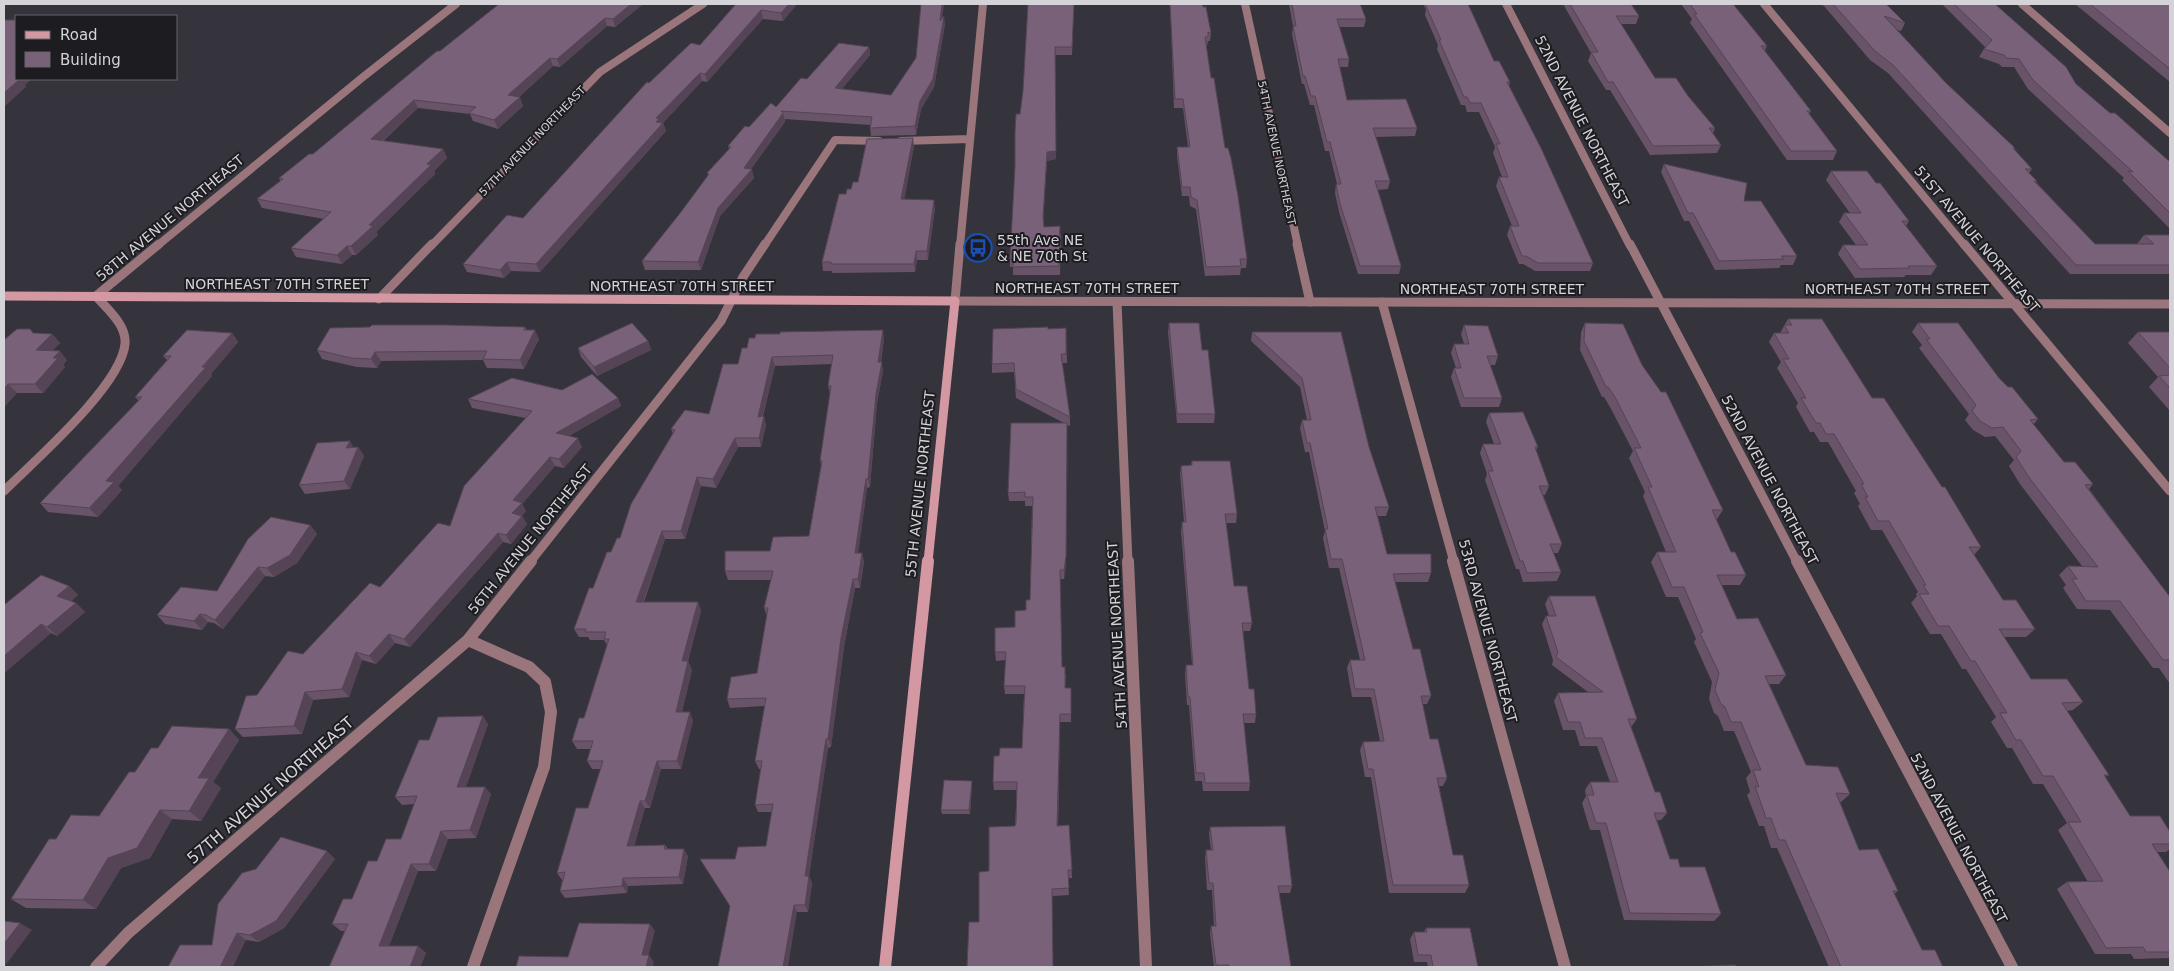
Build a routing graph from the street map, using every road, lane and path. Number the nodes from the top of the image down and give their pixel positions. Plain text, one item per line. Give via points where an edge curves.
1 (456, 4) edge
2 (703, 4) edge
3 (983, 4) edge
4 (1245, 4) edge
5 (1506, 4) edge
6 (1764, 4) edge
7 (2022, 4) edge
8 (2170, 133) edge
9 (970, 139) junction
10 (885, 141) edge
11 (895, 141) edge
12 (4, 296) edge
13 (96, 296) junction
14 (379, 299) junction
15 (731, 300) junction
16 (955, 301) junction
17 (1117, 302) junction
18 (1310, 302) junction
19 (1382, 302) junction
20 (1660, 303) junction
21 (2013, 303) junction
22 (2170, 304) edge
23 (4, 490) edge
24 (2170, 492) edge
25 (468, 640) junction
26 (96, 967) edge
27 (474, 967) edge
28 (885, 967) edge
29 (1146, 967) edge
30 (1565, 967) edge
31 (2012, 967) edge

1 - 13 street, 58TH AVENUE NORTHEAST
2 - 14 street, 57TH AVENUE NORTHEAST via 600,72
3 - 9 street, 55TH AVENUE NORTHEAST
4 - 18 street, 54TH AVENUE NORTHEAST
5 - 20 street, 52ND AVENUE NORTHEAST
6 - 21 street, 51ST AVENUE NORTHEAST
7 - 8 street
9 - 11 street
9 - 16 street, 55TH AVENUE NORTHEAST
10 - 15 street, 56TH AVENUE NORTHEAST via 835,140
12 - 13 main road, NORTHEAST 70TH STREET
13 - 14 main road, NORTHEAST 70TH STREET
13 - 23 street, 58TH AVENUE NORTHEAST via 122,326 126,346 113,375 94,401
14 - 15 main road, NORTHEAST 70TH STREET
15 - 16 main road, NORTHEAST 70TH STREET
15 - 25 street, 56TH AVENUE NORTHEAST via 721,321 702,346
16 - 17 street, NORTHEAST 70TH STREET
16 - 28 main road, 55TH AVENUE NORTHEAST
17 - 18 street, NORTHEAST 70TH STREET
17 - 29 street, 54TH AVENUE NORTHEAST
18 - 19 street, NORTHEAST 70TH STREET
19 - 20 street, NORTHEAST 70TH STREET
19 - 30 street, 53RD AVENUE NORTHEAST
20 - 21 street, NORTHEAST 70TH STREET
20 - 31 street, 52ND AVENUE NORTHEAST
21 - 22 street, NORTHEAST 70TH STREET
21 - 24 street, 51ST AVENUE NORTHEAST
25 - 26 street, 57TH AVENUE NORTHEAST via 128,932
25 - 27 street via 529,668 545,682 551,712 544,767

